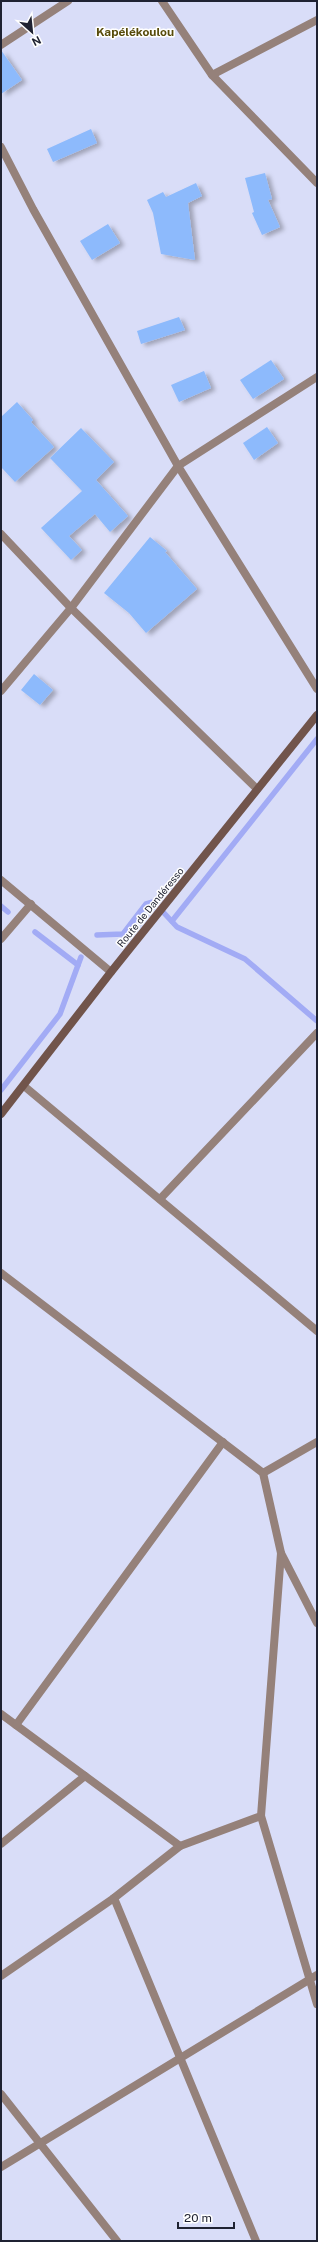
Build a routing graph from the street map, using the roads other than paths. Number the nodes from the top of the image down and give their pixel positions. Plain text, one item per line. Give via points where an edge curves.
1 (68, 1) edge
2 (162, 1) edge
3 (317, 20) edge
4 (1, 45) edge
5 (212, 75) junction
6 (1, 147) edge
7 (317, 183) edge
8 (317, 377) edge
9 (178, 466) junction
10 (1, 534) edge
11 (71, 608) junction
12 (317, 689) edge
13 (1, 691) edge
14 (317, 715) edge
15 (257, 789) junction
16 (1, 880) edge
17 (31, 904) junction
18 (1, 939) edge
19 (111, 972) junction
20 (317, 1033) edge
21 (24, 1086) junction
22 (1, 1114) edge
23 (160, 1199) junction
24 (1, 1273) edge
25 (317, 1331) edge
26 (223, 1442) junction
27 (317, 1442) edge
28 (263, 1473) junction
29 (281, 1553) junction
30 (317, 1623) edge
31 (1, 1714) edge
32 (16, 1725) junction
33 (85, 1776) junction
34 (261, 1816) junction
35 (1, 1844) edge
36 (180, 1846) junction
37 (114, 1898) junction
38 (1, 1976) edge
39 (313, 1977) edge
40 (317, 2004) edge
41 (180, 2058) junction
42 (1, 2094) edge
43 (40, 2143) junction
44 (1, 2167) edge
45 (117, 2241) edge
46 (256, 2241) edge

1 - 4 street
2 - 5 street
3 - 5 street
5 - 7 street
6 - 9 street via 33,209
8 - 9 street
9 - 11 street
9 - 12 street
10 - 11 street
11 - 13 street
11 - 15 street
14 - 15 street, Route de Dandéresso
15 - 19 street, Route de Dandéresso
16 - 17 street
17 - 18 street
17 - 19 street
19 - 21 street, Route de Dandéresso
20 - 23 street
21 - 22 street, Route de Dandéresso
21 - 23 street
23 - 25 street
24 - 26 street
26 - 28 street
26 - 32 street
27 - 28 street
28 - 29 street
29 - 30 street
29 - 34 street
31 - 32 street
32 - 33 street
33 - 35 street
33 - 36 street
34 - 36 street
34 - 39 street
36 - 37 street
37 - 38 street
37 - 41 street
39 - 40 street
39 - 41 street
41 - 43 street
41 - 46 street
42 - 43 street
43 - 44 street
43 - 45 street

